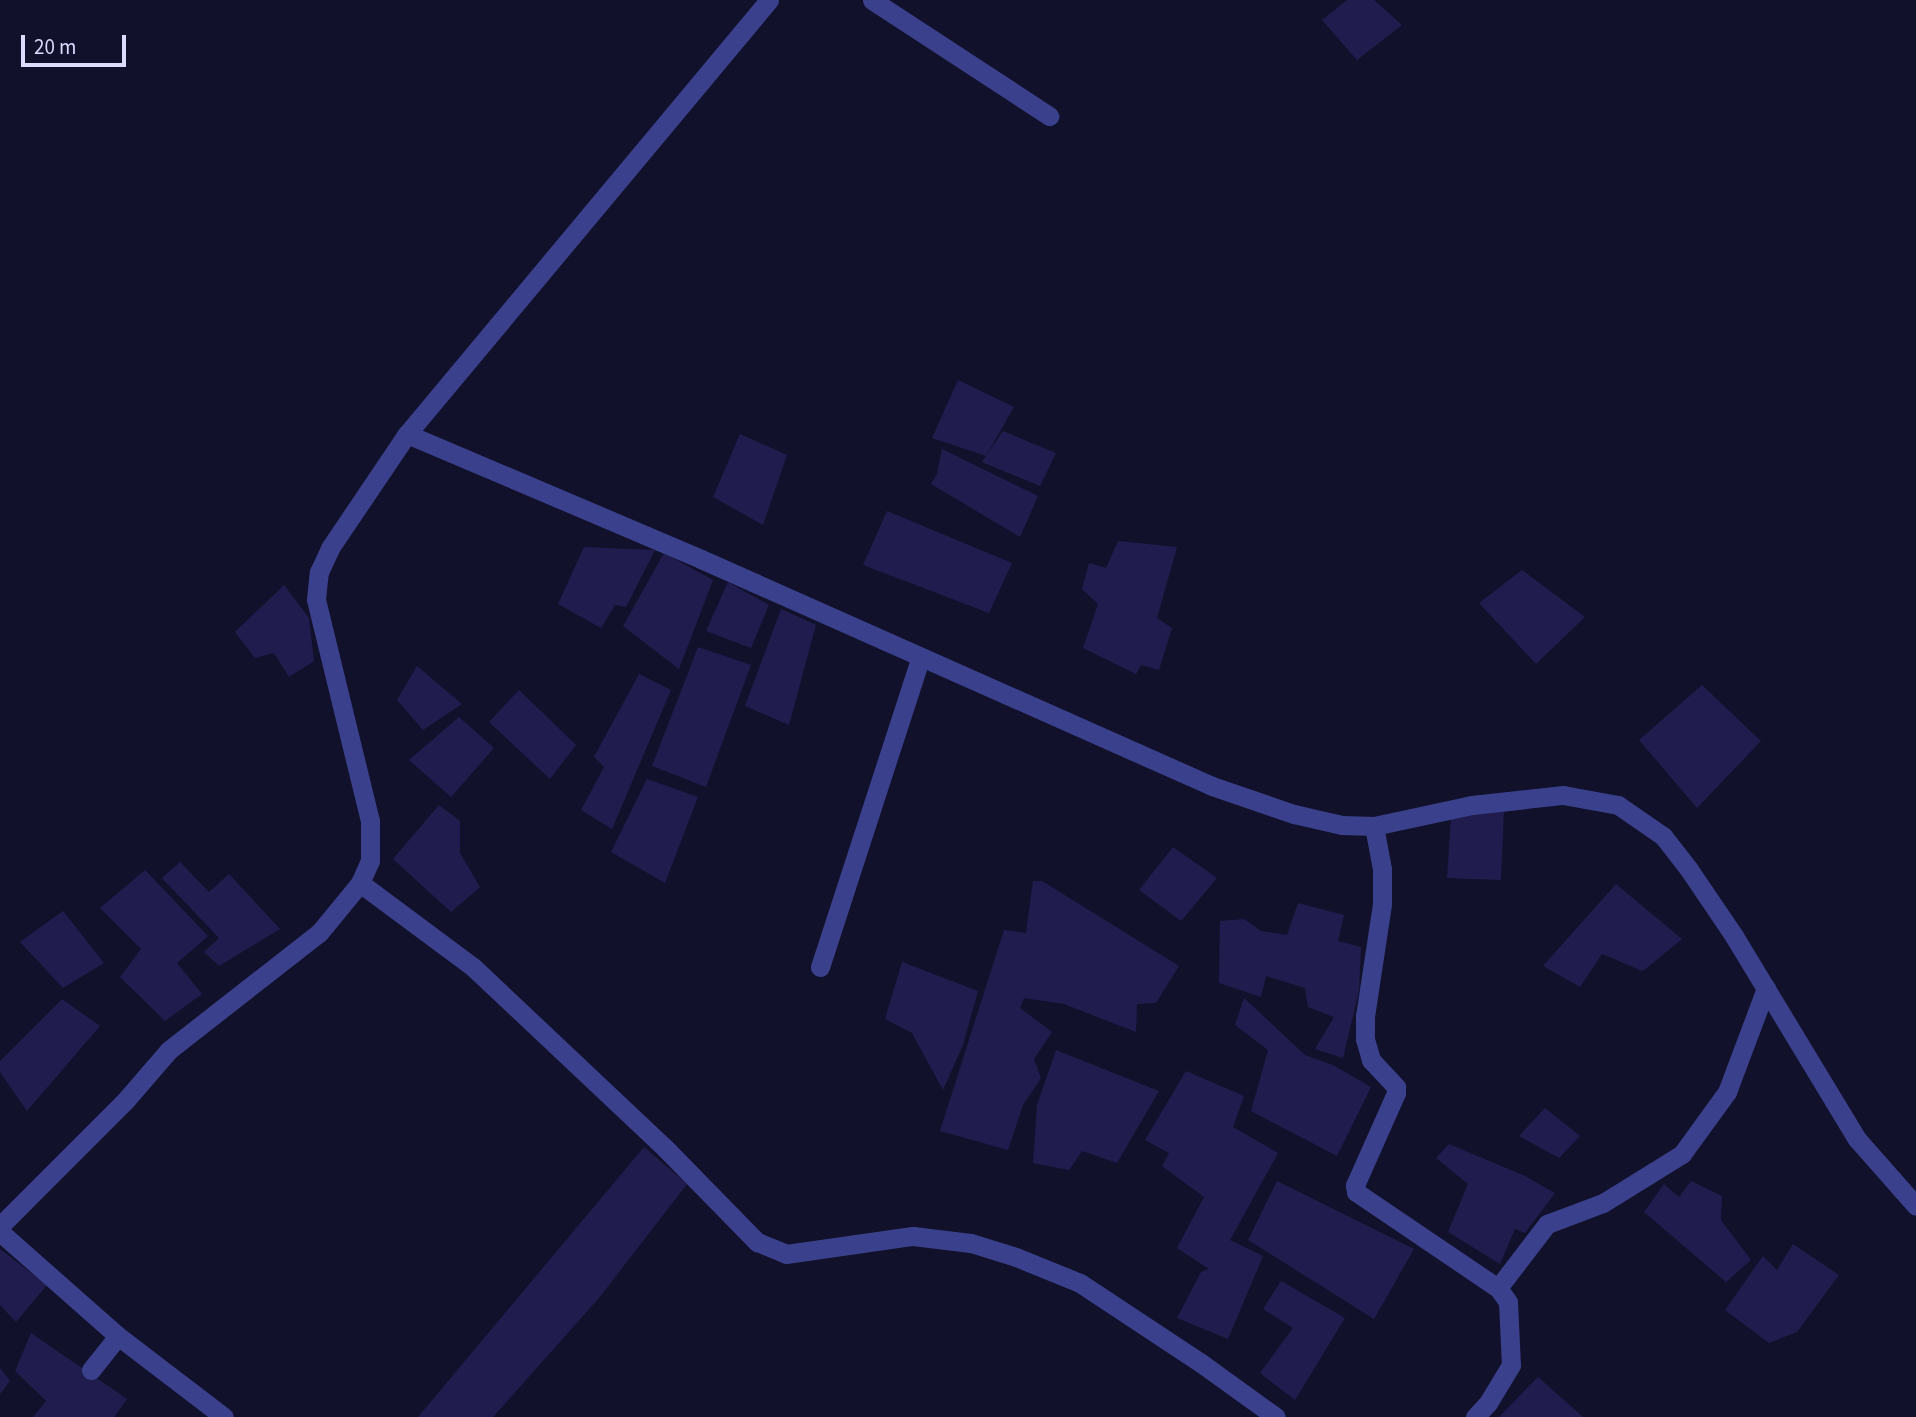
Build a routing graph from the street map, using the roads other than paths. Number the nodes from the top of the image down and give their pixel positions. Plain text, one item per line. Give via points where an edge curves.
1 (769, 0) edge
2 (872, 0) edge
3 (1049, 116) dead end
4 (407, 434) junction
5 (921, 657) junction
6 (1374, 826) junction
7 (360, 883) junction
8 (820, 967) dead end
9 (1766, 988) junction
10 (1916, 1206) edge
11 (0, 1226) edge
12 (0, 1232) edge
13 (1498, 1288) junction
14 (118, 1336) junction
15 (91, 1370) dead end
16 (224, 1417) edge
17 (1276, 1417) edge
18 (1475, 1417) edge

1 - 4 street
2 - 3 street
4 - 5 street
4 - 7 street via 340,529 319,572 316,599 370,821 370,861
5 - 6 street via 1212,786 1306,817
5 - 8 street
6 - 9 street via 1472,805 1563,795 1618,805 1663,836
6 - 13 street via 1382,869 1382,904 1365,1039 1371,1060 1396,1087 1396,1093 1355,1185 1356,1192
7 - 11 street via 319,933 169,1050 125,1101
7 - 17 street via 473,967 757,1241 786,1254 913,1236 971,1243 1016,1257 1080,1283
9 - 10 street via 1857,1139
9 - 13 street via 1727,1092 1682,1154 1604,1203 1548,1224
12 - 14 street
13 - 18 street via 1508,1302 1511,1365
14 - 15 street
14 - 16 street

